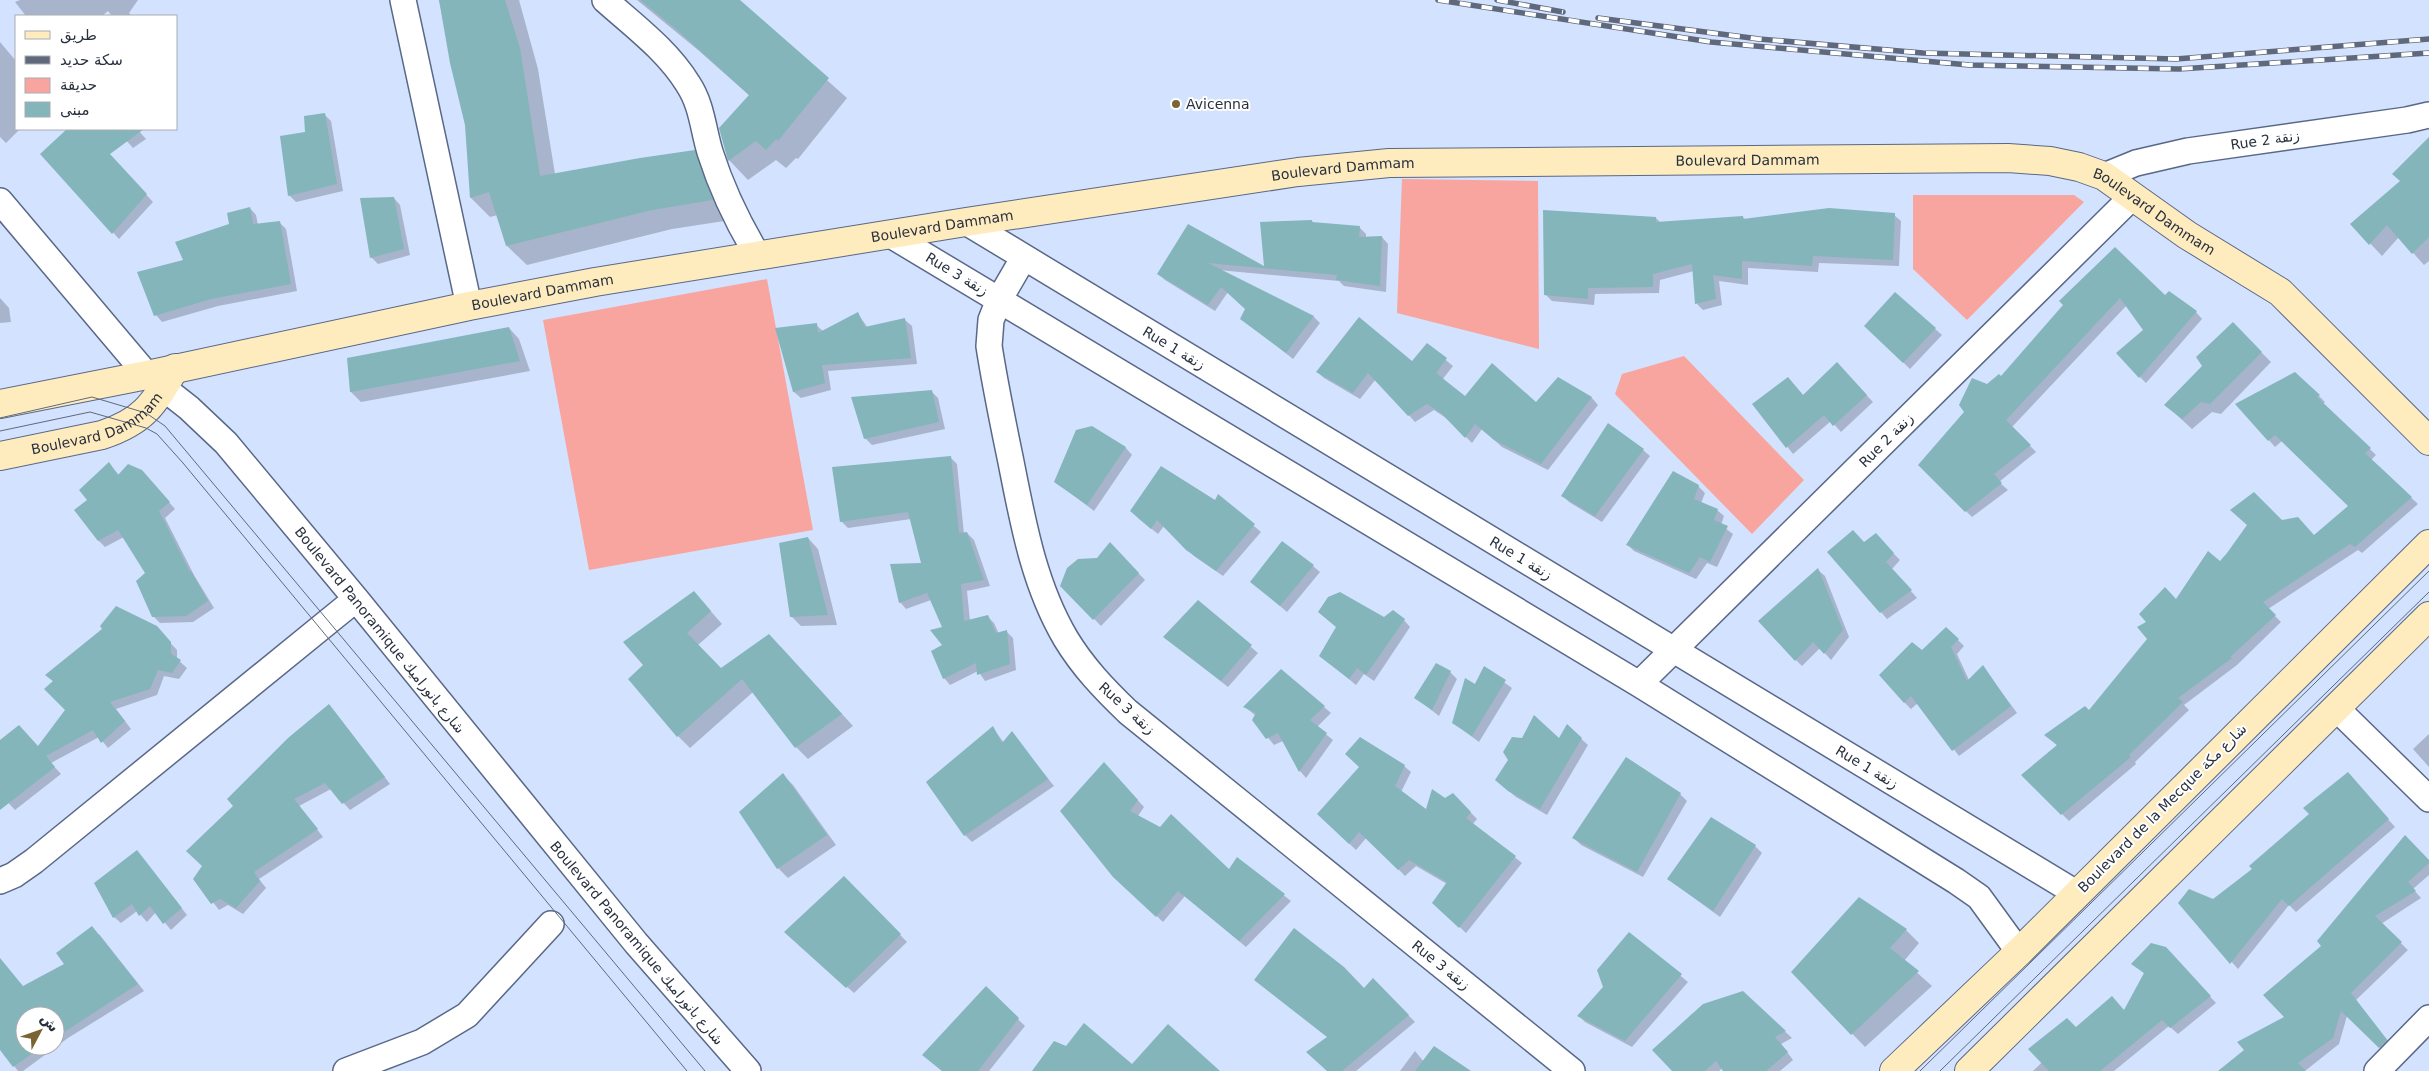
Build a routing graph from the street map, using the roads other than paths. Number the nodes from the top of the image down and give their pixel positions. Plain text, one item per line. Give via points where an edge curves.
1 (403, 0) edge
2 (605, 0) edge
3 (2429, 115) edge
4 (2104, 176) junction
5 (2132, 196) junction
6 (0, 202) edge
7 (966, 222) junction
8 (889, 234) junction
9 (758, 256) junction
10 (1024, 257) junction
11 (999, 300) junction
12 (469, 306) junction
13 (162, 377) junction
14 (0, 404) edge
15 (2429, 441) edge
16 (0, 456) edge
17 (2429, 544) edge
18 (356, 599) junction
19 (2429, 616) edge
20 (1674, 650) junction
21 (1639, 684) junction
22 (2336, 708) junction
23 (2429, 799) edge
24 (0, 881) edge
25 (2076, 893) junction
26 (551, 924) dead end
27 (2019, 952) junction
28 (2429, 1018) edge
29 (346, 1071) edge
30 (748, 1071) edge
31 (1572, 1071) edge
32 (1894, 1071) edge
33 (1969, 1071) edge
34 (2377, 1071) edge

1 - 12 street
2 - 9 street via 655,44 689,84 703,116 708,147 724,191
3 - 4 street, Rue 2 زنقة via 2188,150 2136,163
4 - 5 street, Boulevard Dammam
4 - 7 street, Boulevard Dammam via 2079,166 2008,158 1389,163 1298,172
5 - 15 street, Boulevard Dammam via 2187,235 2280,292
5 - 20 street, Rue 2 زنقة
6 - 13 street, Boulevard Panoramique شارع بانوراميك
7 - 8 street, Boulevard Dammam
7 - 10 street, Rue 1 زنقة
8 - 9 street, Boulevard Dammam
8 - 11 street, Rue 3 زنقة
9 - 12 street, Boulevard Dammam
10 - 11 street
10 - 20 street, Rue 1 زنقة
11 - 21 street
11 - 31 street, Rue 3 زنقة via 991,320 989,346 1023,524 1050,609 1080,661 1128,712
12 - 13 street, Boulevard Dammam
13 - 14 street, Boulevard Dammam
13 - 16 street, Boulevard Dammam via 146,413 118,430
13 - 18 street, Boulevard Panoramique شارع بانوراميك via 226,443
17 - 25 street, Boulevard de la Mecque شارع مكة
18 - 24 street via 34,861
18 - 30 street, Boulevard Panoramique شارع بانوراميك via 617,921
19 - 22 street
20 - 21 street, Rue 2 زنقة
20 - 25 street, Rue 1 زنقة
21 - 27 street via 1978,896
22 - 23 street
22 - 33 street
25 - 27 street, Boulevard de la Mecque شارع مكة
26 - 29 street via 467,1015 422,1042
27 - 32 street, Boulevard de la Mecque شارع مكة
28 - 34 street

